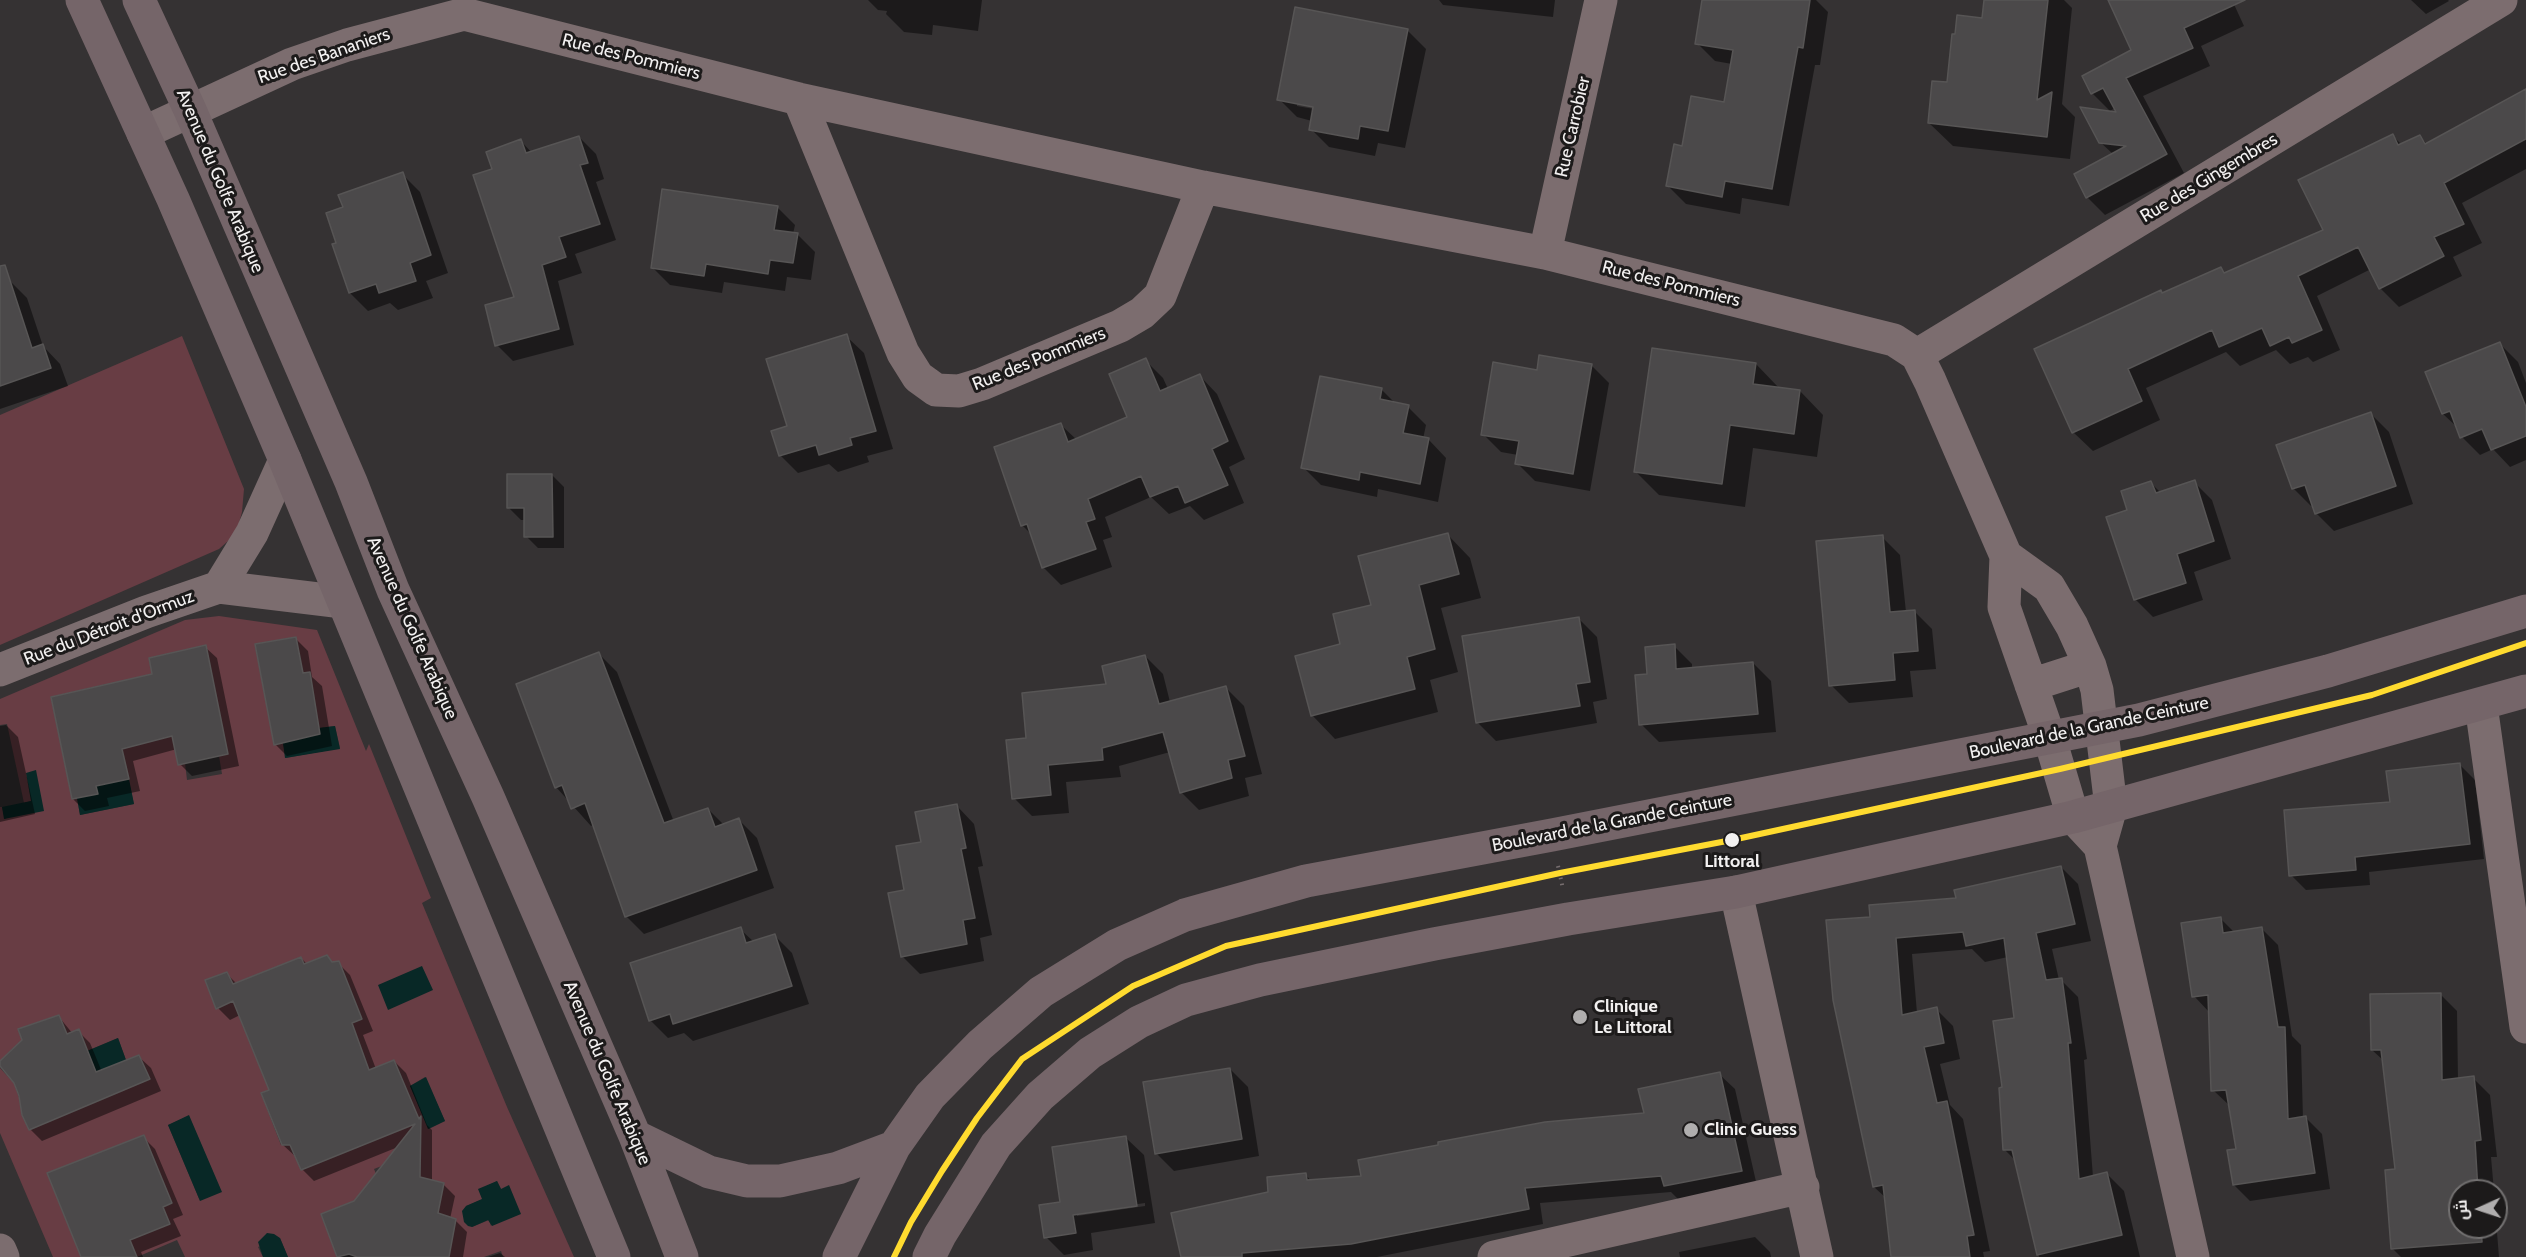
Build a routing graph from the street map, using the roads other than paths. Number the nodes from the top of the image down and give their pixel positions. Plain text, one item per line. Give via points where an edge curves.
1 (82, 0) edge
2 (139, 0) edge
3 (1601, 0) edge
4 (2501, 0) edge
5 (466, 7) edge
6 (799, 99) junction
7 (190, 110) junction
8 (143, 133) junction
9 (1203, 187) junction
10 (1545, 253) junction
11 (1917, 355) junction
12 (285, 460) junction
13 (2006, 556) junction
14 (219, 587) junction
15 (393, 590) junction
16 (343, 602) junction
17 (2526, 610) edge
18 (2090, 666) junction
19 (0, 670) edge
20 (2031, 685) junction
21 (2526, 691) edge
22 (2481, 705) junction
23 (2103, 728) junction
24 (2050, 739) junction
25 (2111, 807) junction
26 (2073, 817) junction
27 (2100, 846) junction
28 (1736, 892) junction
29 (2526, 1027) edge
30 (635, 1136) junction
31 (894, 1147) junction
32 (1803, 1187) junction
33 (0, 1250) edge
34 (3, 1257) edge
35 (614, 1257) edge
36 (682, 1257) edge
37 (839, 1257) edge
38 (929, 1257) edge
39 (1494, 1257) edge
40 (1817, 1257) edge
41 (2193, 1257) edge

1 - 8 main road
2 - 7 main road, Avenue du Golfe Arabique
3 - 10 street, Rue Carrobier
4 - 11 street, Rue des Gingembres
5 - 6 street, Rue des Pommiers
5 - 7 street, Rue des Bananiers via 320,54
6 - 9 street, Rue des Pommiers
6 - 9 street, Rue des Pommiers via 903,353 918,377 936,390 959,391 982,384 1142,313 1160,296
7 - 8 street, Rue des Bananiers
7 - 15 main road, Avenue du Golfe Arabique
8 - 12 main road
9 - 10 street, Rue des Pommiers
10 - 11 street, Rue des Pommiers via 1894,340
11 - 13 street
12 - 14 street, Rue du Détroit d'Ormuz via 252,533
12 - 16 main road
13 - 18 street via 2049,587
13 - 20 street via 2004,607
14 - 16 street, Rue du Détroit d'Ormuz
14 - 19 street, Rue du Détroit d'Ormuz
15 - 16 main road
15 - 30 main road, Avenue du Golfe Arabique via 488,796
16 - 35 main road
17 - 23 main road, Boulevard de la Grande Ceinture via 2328,671
18 - 20 street
18 - 23 street
20 - 24 street
21 - 22 main road
22 - 25 main road
22 - 29 street
23 - 24 main road, Boulevard de la Grande Ceinture
23 - 25 street
24 - 26 street
24 - 31 main road, Boulevard de la Grande Ceinture via 1306,881 1185,915 1117,945 1041,992 980,1045 930,1096
25 - 26 main road
25 - 27 street
26 - 27 street
26 - 28 main road
27 - 41 street
28 - 32 street
28 - 38 main road via 1569,919 1260,980 1186,1000 1139,1022 1090,1053 1040,1096 1003,1137
30 - 31 main road via 709,1172 747,1181 780,1181 838,1168
30 - 36 main road, Avenue du Golfe Arabique
31 - 37 main road, Boulevard de la Grande Ceinture
32 - 39 street
32 - 40 street
33 - 34 street

